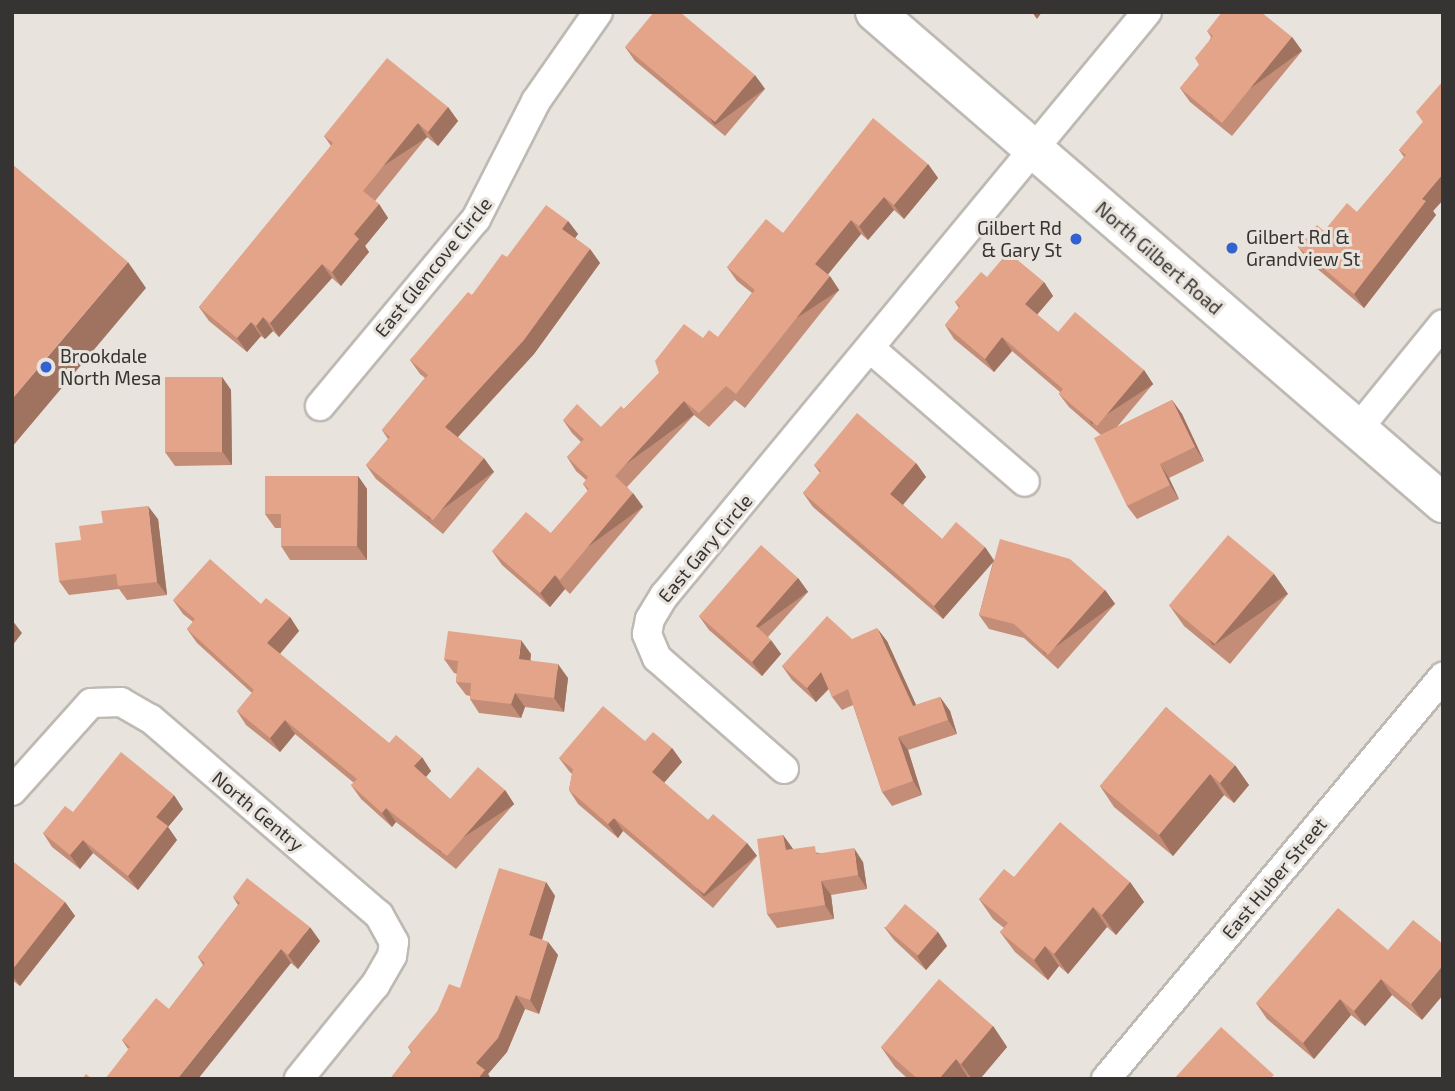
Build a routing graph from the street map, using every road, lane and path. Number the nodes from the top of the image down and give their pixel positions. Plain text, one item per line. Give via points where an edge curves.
1 (598, 12) edge
2 (875, 12) edge
3 (1147, 12) edge
4 (1035, 152) junction
5 (1443, 324) edge
6 (871, 349) junction
7 (320, 406) dead end
8 (1357, 430) junction
9 (1025, 481) dead end
10 (1443, 503) edge
11 (1443, 677) edge
12 (784, 769) dead end
13 (12, 791) edge
14 (299, 1079) edge
15 (1106, 1079) edge

1 - 7 street, East Glencove Circle via 536,101 476,219
2 - 4 main road, North Gilbert Road
3 - 4 street, East Gary Circle
4 - 6 street, East Gary Circle
4 - 8 main road, North Gilbert Road
5 - 8 street
6 - 9 street
6 - 12 street, East Gary Circle via 664,596 650,619 647,634 657,658
8 - 10 main road, North Gilbert Road
11 - 15 street, East Huber Street
13 - 14 street, North Gentry via 77,714 91,703 121,702 151,719 367,904 388,926 394,942 385,971

